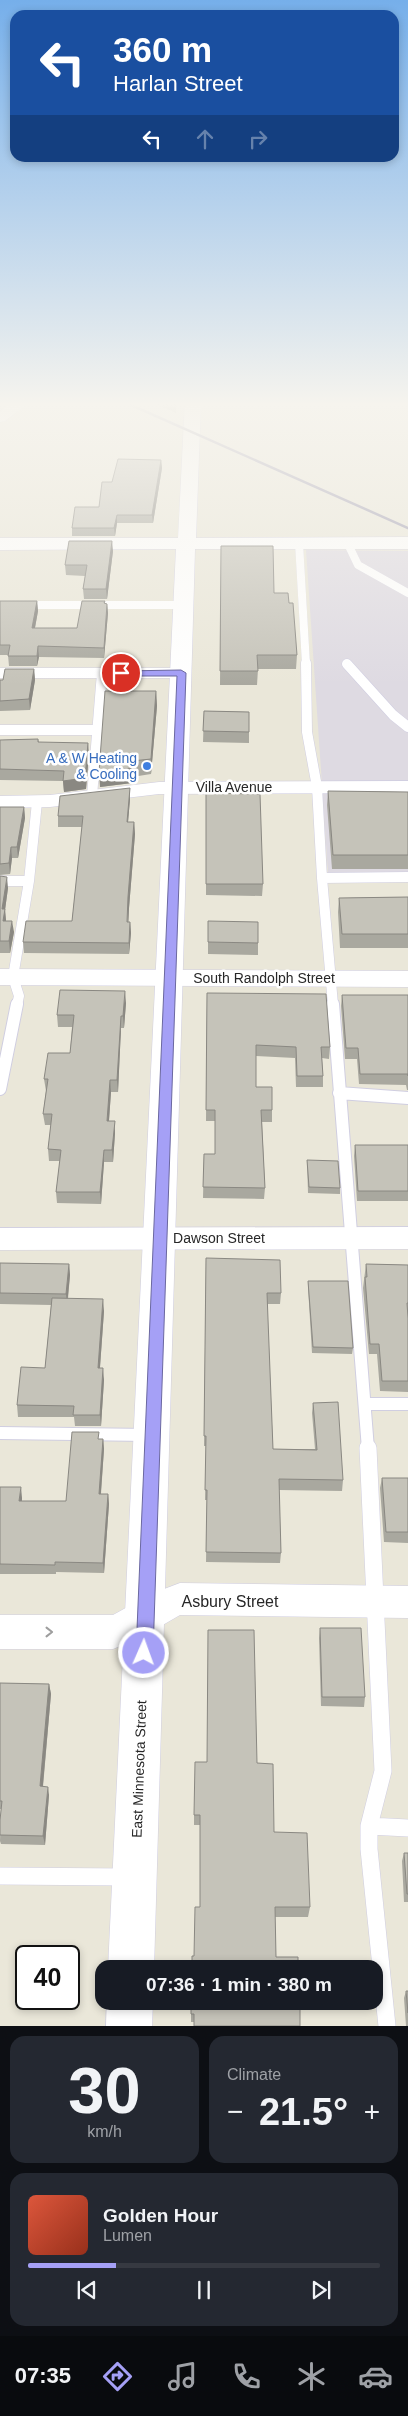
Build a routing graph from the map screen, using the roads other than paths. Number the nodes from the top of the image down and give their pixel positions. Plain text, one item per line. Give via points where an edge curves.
1 (189, 496) edge
2 (186, 543) junction
3 (408, 543) edge
4 (0, 544) edge
5 (299, 544) junction
6 (348, 544) junction
7 (408, 593) edge
8 (0, 605) edge
9 (184, 605) junction
10 (347, 664) dead end
11 (0, 673) edge
12 (102, 673) junction
13 (181, 673) junction
14 (408, 727) edge
15 (0, 730) edge
16 (96, 730) junction
17 (317, 786) junction
18 (177, 787) junction
19 (408, 787) edge
20 (92, 796) junction
21 (0, 802) edge
22 (37, 802) junction
23 (408, 877) edge
24 (322, 878) junction
25 (29, 880) junction
26 (0, 881) edge
27 (6, 977) edge
28 (169, 978) junction
29 (330, 979) junction
30 (408, 979) edge
31 (0, 1089) edge
32 (339, 1093) junction
33 (408, 1098) edge
34 (159, 1238) junction
35 (350, 1238) junction
36 (408, 1238) edge
37 (0, 1239) edge
38 (366, 1404) junction
39 (408, 1404) edge
40 (0, 1433) edge
41 (151, 1435) junction
42 (375, 1602) junction
43 (408, 1602) edge
44 (146, 1616) junction
45 (0, 1632) edge
46 (369, 1826) junction
47 (408, 1828) edge
48 (0, 1876) edge
49 (135, 1877) junction
50 (131, 1960) edge
51 (130, 2010) edge
52 (129, 2026) edge
53 (387, 2026) edge

1 - 2 street, East Minnesota Street
2 - 4 street
2 - 5 street
2 - 9 street, East Minnesota Street
3 - 6 street
5 - 6 street
5 - 17 lane via 306,643 307,732
6 - 7 lane via 358,566
8 - 9 lane
9 - 13 street, East Minnesota Street
10 - 14 lane
11 - 12 street
12 - 13 street
12 - 16 lane
13 - 18 street, East Minnesota Street
15 - 16 lane
16 - 20 lane
17 - 18 street, Villa Avenue
17 - 19 street, Villa Avenue
17 - 24 lane
18 - 20 street, Villa Avenue
18 - 28 street, East Minnesota Street
20 - 22 street, Villa Avenue
21 - 22 street, Villa Avenue
22 - 25 lane
23 - 24 lane
24 - 29 lane
25 - 26 lane
25 - 27 lane
27 - 28 street, South Randolph Street
27 - 31 lane via 19,996
28 - 29 street, South Randolph Street
28 - 34 street, East Minnesota Street
29 - 30 street, South Randolph Street
29 - 32 lane
32 - 33 lane
32 - 35 lane
34 - 35 street, Dawson Street
34 - 37 street, Dawson Street
34 - 41 street, East Minnesota Street
35 - 36 street, Dawson Street
35 - 38 lane
38 - 39 lane
38 - 42 lane
40 - 41 lane
41 - 44 street, East Minnesota Street
42 - 43 street, Asbury Street
42 - 44 street, Asbury Street via 180,1599
42 - 46 lane via 383,1771
45 -> 44 street, Asbury Street via 113,1632 123,1630
44 - 49 street, East Minnesota Street
46 - 47 lane
46 - 53 lane
48 - 49 lane
49 - 50 street, East Minnesota Street
51 - 52 street

